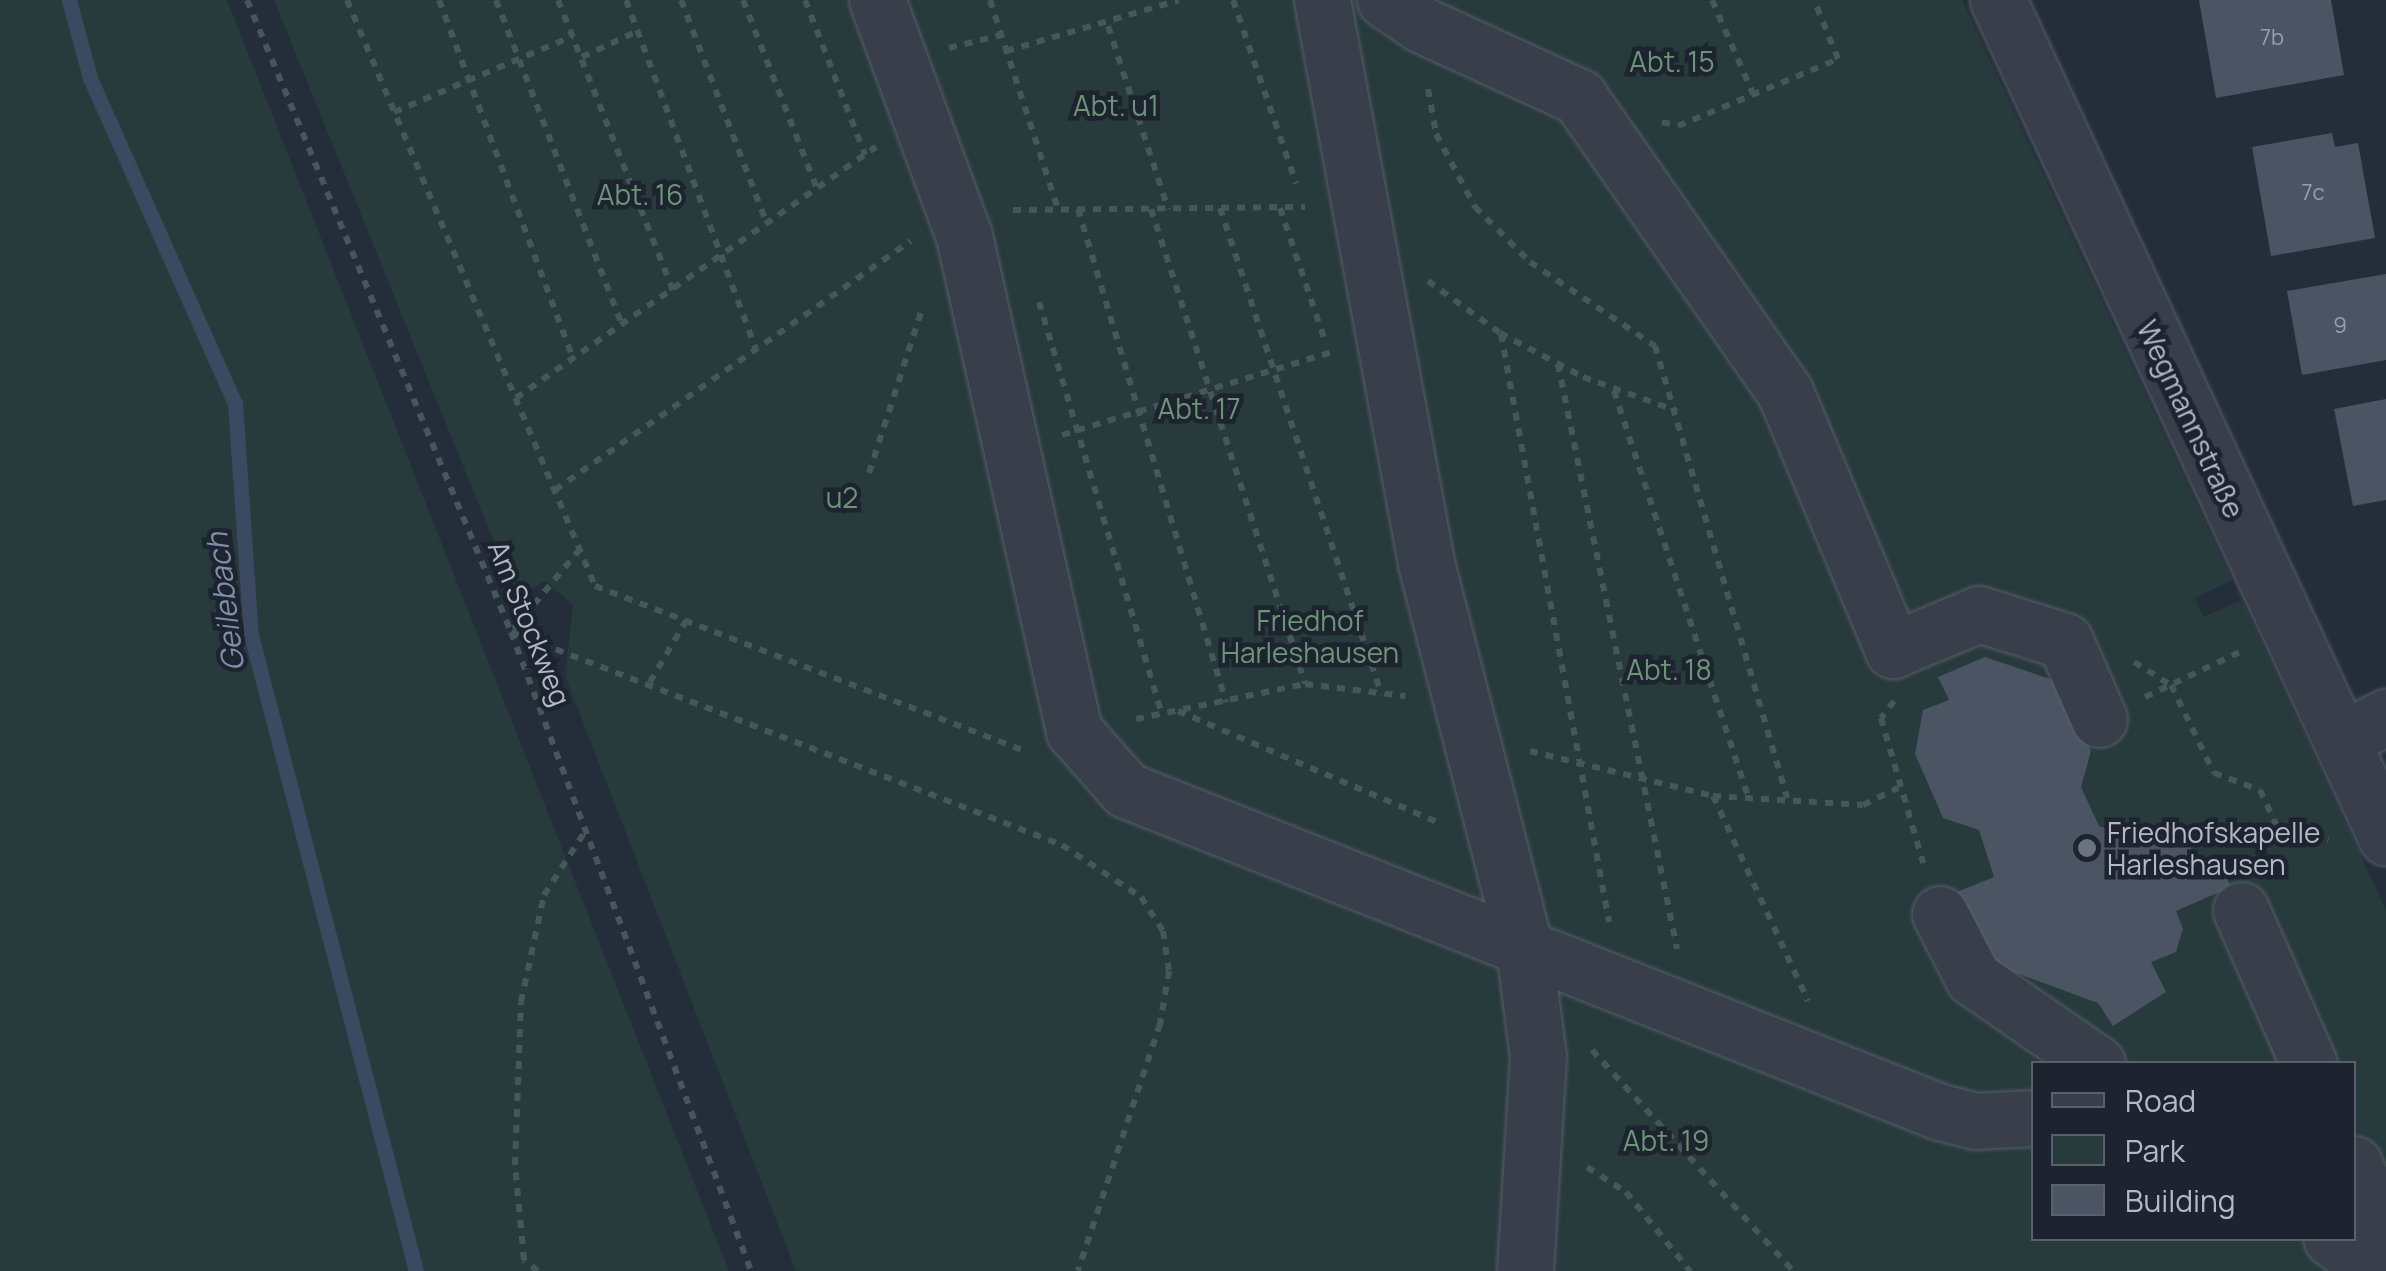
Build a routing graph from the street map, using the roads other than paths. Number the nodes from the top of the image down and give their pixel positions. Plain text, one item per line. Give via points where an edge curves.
1 (878, 0) edge
2 (1322, 0) edge
3 (1998, 0) edge
4 (1404, 13) edge
5 (2098, 719) dead end
6 (2364, 728) edge
7 (2365, 840) edge
8 (2241, 910) dead end
9 (1940, 914) road end
10 (1525, 958) junction
11 (2056, 1044) edge
12 (2091, 1061) edge
13 (2308, 1061) edge
14 (2031, 1118) edge
15 (2356, 1169) edge
16 (2336, 1241) edge
17 (1525, 1271) edge
18 (2375, 1271) edge
19 (2386, 1271) edge

1 - 10 street via 955,210 1011,451 1054,742 1126,790
2 - 10 street via 1381,338 1460,714
3 - 6 street, Wegmannstraße
4 - 5 street via 1580,98 1786,392 1893,650 1979,614 2064,641
6 - 7 street, Wegmannstraße
8 - 13 street
9 - 11 street via 1973,978
10 - 14 street via 1618,979 1975,1121
10 - 17 street via 1538,1057
11 - 12 street
15 - 19 street via 2375,1212
16 - 18 street

